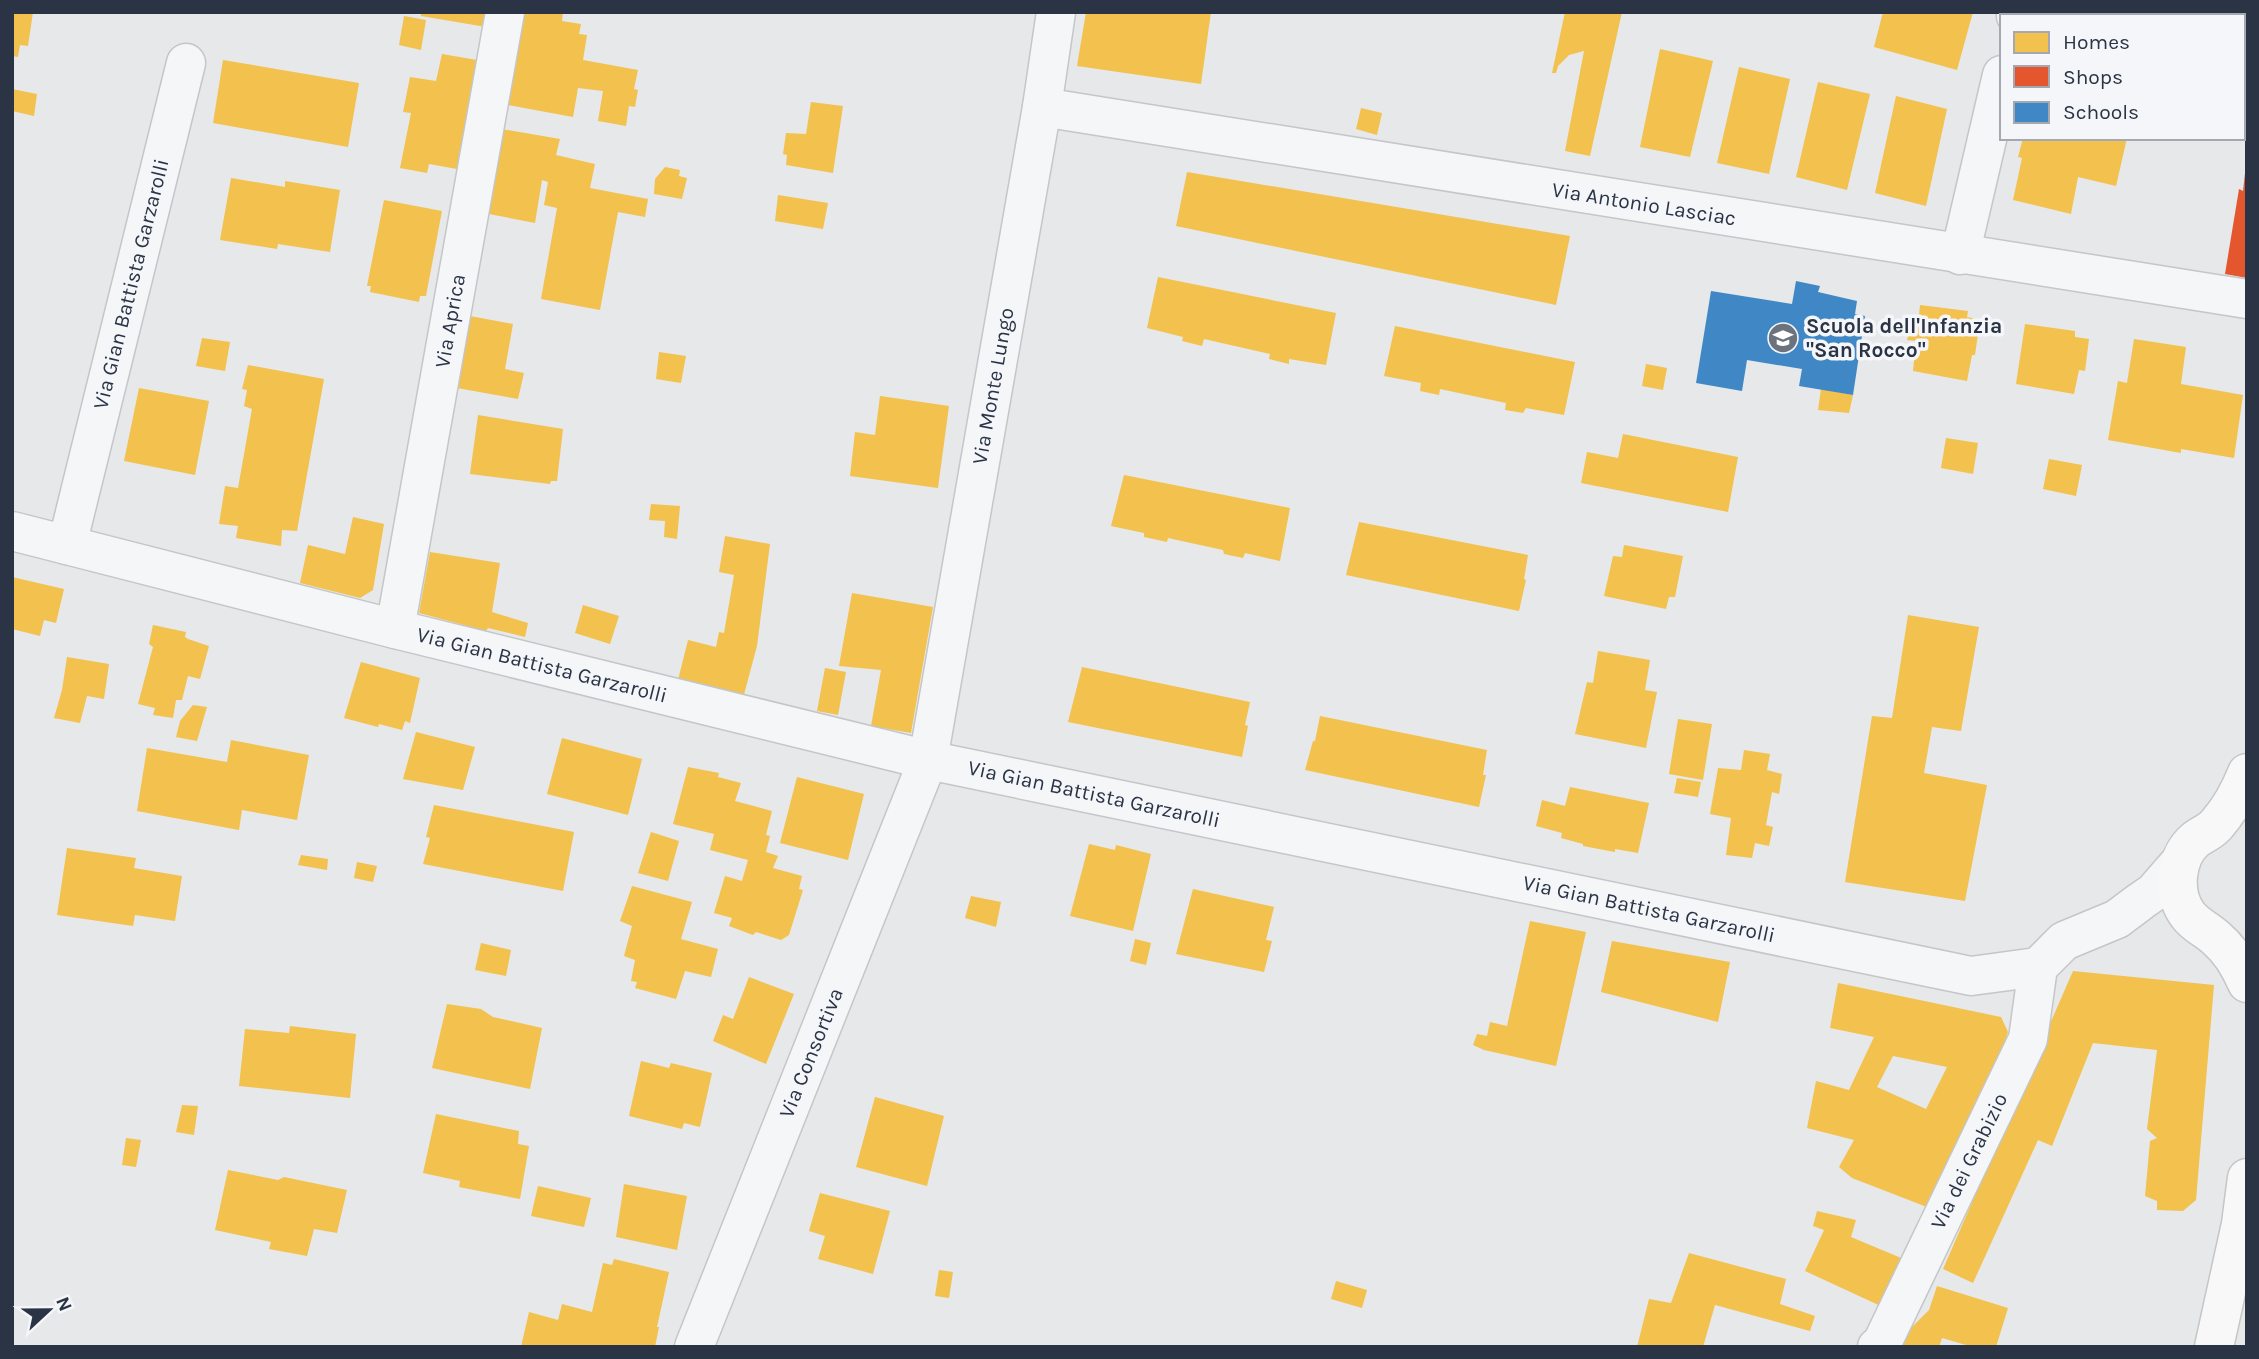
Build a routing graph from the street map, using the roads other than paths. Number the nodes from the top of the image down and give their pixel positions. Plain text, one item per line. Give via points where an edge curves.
1 (505, 12) edge
2 (1056, 12) edge
3 (186, 63) dead end
4 (2000, 84) edge
5 (1042, 107) junction
6 (1960, 255) junction
7 (2247, 299) edge
8 (12, 531) edge
9 (66, 545) junction
10 (395, 629) junction
11 (928, 760) junction
12 (2247, 773) edge
13 (2230, 826) edge
14 (2180, 860) junction
15 (2117, 919) junction
16 (2220, 935) edge
17 (2038, 967) junction
18 (2247, 983) edge
19 (2247, 1178) edge
20 (694, 1347) edge
21 (1877, 1347) edge
22 (2214, 1347) edge

1 - 10 street, Via Aprica
2 - 5 street, Via Monte Lungo
3 - 9 street, Via Gian Battista Garzarolli
4 - 6 street
5 - 6 street, Via Antonio Lasciac
5 - 11 street, Via Monte Lungo
6 - 7 street, Via Antonio Lasciac
8 - 9 street, Via Gian Battista Garzarolli
9 - 10 street, Via Gian Battista Garzarolli
10 - 11 street, Via Gian Battista Garzarolli
11 - 17 street, Via Gian Battista Garzarolli via 1971,976
11 - 20 street, Via Consortiva
12 - 13 main road
13 - 14 main road via 2193,841
14 - 15 street via 2154,891
14 - 16 main road via 2183,908
15 - 16 street via 2159,917
15 - 17 street via 2064,941
16 - 18 main road
17 - 21 street, Via dei Grabizio via 2028,1039
19 - 22 main road

